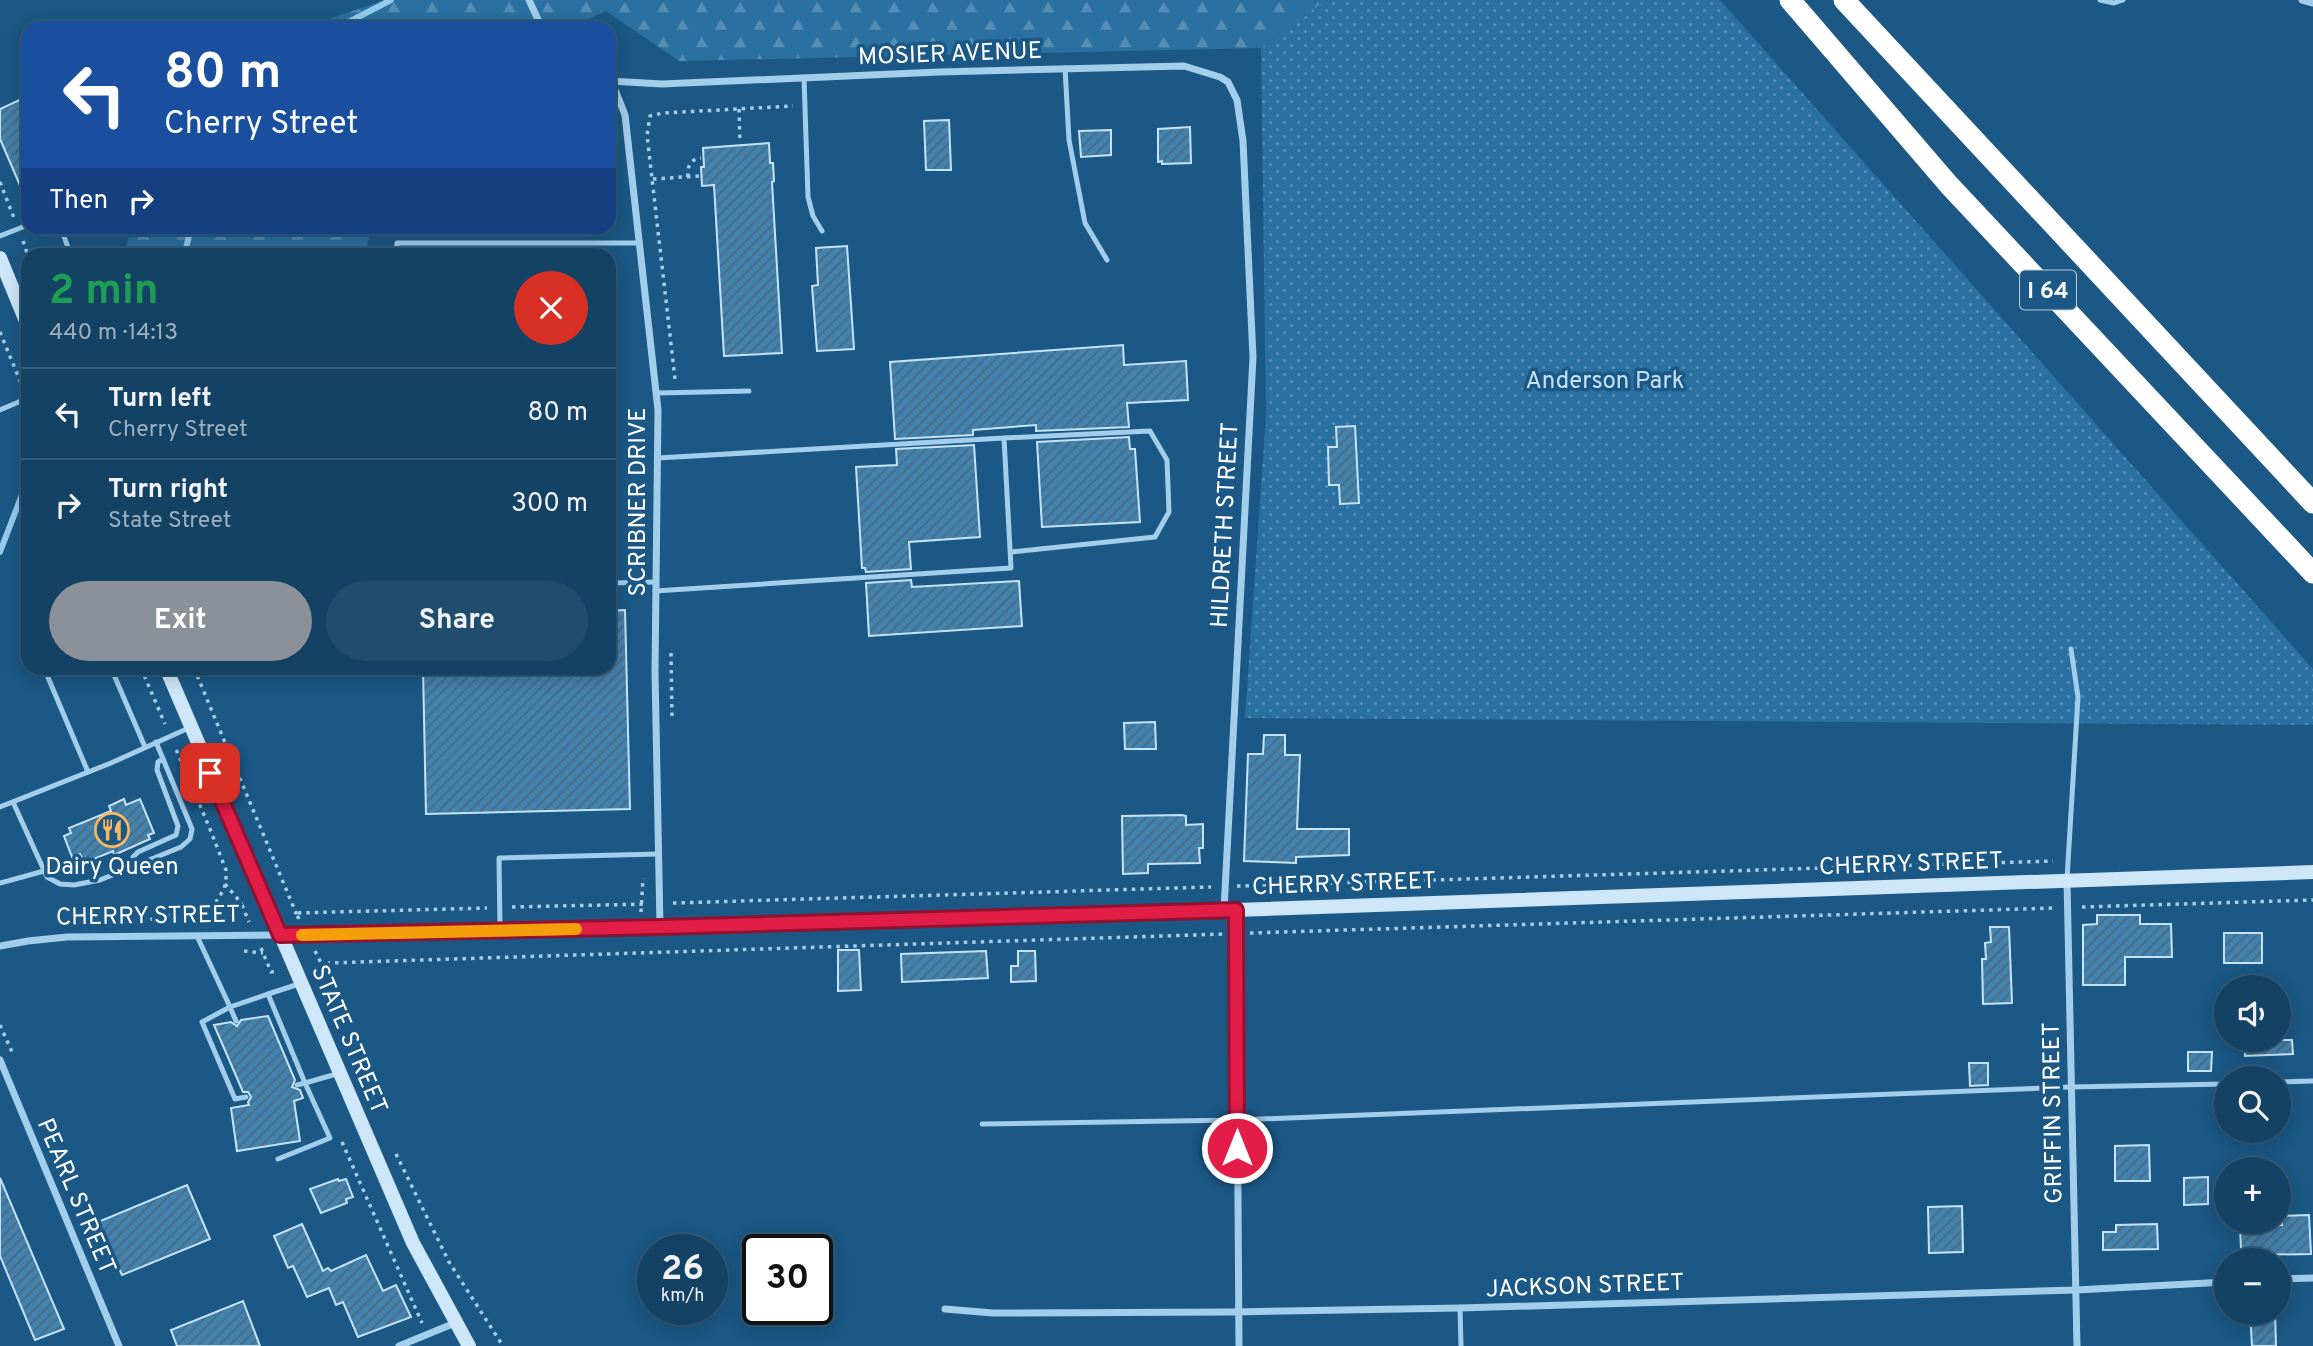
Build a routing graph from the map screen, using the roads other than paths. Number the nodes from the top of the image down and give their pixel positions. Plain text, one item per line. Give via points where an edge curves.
1 (529, 0) edge
2 (1790, 0) edge
3 (1844, 0) edge
4 (1852, 0) edge
5 (2100, 0) edge
6 (2123, 0) edge
7 (2302, 0) edge
8 (2313, 3) edge
9 (539, 21) edge
10 (1871, 30) junction
11 (1065, 68) junction
12 (804, 78) junction
13 (616, 82) edge
14 (616, 92) edge
15 (1243, 141) joint
16 (21, 228) edge
17 (822, 231) dead end
18 (0, 236) edge
19 (640, 243) junction
20 (397, 248) edge
21 (0, 258) edge
22 (1107, 260) dead end
23 (21, 309) edge
24 (749, 391) dead end
25 (657, 393) junction
26 (21, 402) edge
27 (0, 410) edge
28 (1004, 438) junction
29 (657, 458) junction
30 (2313, 503) edge
31 (1011, 552) junction
32 (2313, 573) edge
33 (616, 583) edge
34 (655, 586) junction
35 (2071, 649) dead end
36 (47, 675) edge
37 (114, 675) edge
38 (169, 675) edge
39 (191, 727) junction
40 (156, 742) junction
41 (145, 747) junction
42 (163, 759) junction
43 (88, 772) junction
44 (13, 802) junction
45 (0, 807) edge
46 (658, 854) junction
47 (133, 867) junction
48 (44, 871) junction
49 (2313, 872) edge
50 (2067, 880) junction
51 (0, 883) edge
52 (1230, 910) junction
53 (660, 927) junction
54 (500, 931) junction
55 (280, 935) junction
56 (197, 936) junction
57 (0, 946) edge
58 (301, 984) junction
59 (268, 994) junction
60 (230, 1007) junction
61 (236, 1021) dead end
62 (0, 1060) edge
63 (340, 1073) junction
64 (2291, 1082) edge
65 (2313, 1082) edge
66 (305, 1083) junction
67 (2214, 1084) edge
68 (298, 1085) dead end
69 (2070, 1087) junction
70 (246, 1097) dead end
71 (1237, 1121) junction
72 (982, 1124) dead end
73 (278, 1159) dead end
74 (2313, 1278) edge
75 (2291, 1279) edge
76 (2214, 1283) edge
77 (2076, 1290) junction
78 (1460, 1308) junction
79 (945, 1309) dead end
80 (1238, 1312) junction
81 (455, 1323) junction
82 (119, 1346) edge
83 (399, 1346) edge
84 (469, 1346) edge
85 (1238, 1346) edge
86 (1461, 1346) edge
87 (2077, 1346) edge

1 - 9 street
2 - 32 highway, I 64 via 1949,186
3 - 10 highway, I 64
4 - 10 highway
5 - 6 lane
7 - 8 street
10 - 30 highway, I 64
11 - 12 street, MOSIER AVENUE
11 - 15 street, MOSIER AVENUE via 1184,66 1212,73 1234,91
11 - 22 lane via 1069,140 1085,223
12 - 13 street, MOSIER AVENUE
12 - 17 lane via 808,197
14 - 19 street, SCRIBNER DRIVE via 625,115
15 - 52 street, HILDRETH STREET via 1253,357 1225,886
16 - 18 lane
19 - 20 lane via 397,243
19 - 25 street, SCRIBNER DRIVE
21 - 23 street
24 - 25 lane
25 - 29 street, SCRIBNER DRIVE
26 - 27 lane
28 - 29 lane
28 - 31 lane
28 - 31 lane via 1150,431 1167,460 1169,512 1155,537
29 - 34 street, SCRIBNER DRIVE
31 - 34 lane via 1012,568
33 - 34 lane
34 - 46 street, SCRIBNER DRIVE
35 - 50 lane via 2078,697
36 - 43 lane
37 - 41 lane
38 - 39 street, STATE STREET
39 - 40 lane
39 - 55 street, STATE STREET
40 - 41 lane
40 - 42 lane
41 - 43 lane
42 - 47 lane via 157,771 178,826 176,835 138,852
42 - 47 lane via 192,829 190,839 181,848
43 - 44 lane
44 - 45 lane
44 - 48 lane
46 - 53 street, SCRIBNER DRIVE
46 - 54 lane via 499,858
47 - 48 lane via 74,886 60,884
48 - 51 lane
49 - 50 street, CHERRY STREET
50 - 52 street, CHERRY STREET
50 - 69 street, GRIFFIN STREET
52 - 53 street, CHERRY STREET
52 - 71 street, HILDRETH STREET via 1236,933
53 - 54 street, CHERRY STREET
54 - 55 street, CHERRY STREET
55 - 56 street, CHERRY STREET
55 - 58 street, STATE STREET
56 - 57 street, CHERRY STREET via 67,937
56 - 60 lane
58 - 59 lane
58 - 63 street, STATE STREET
59 - 60 lane
59 - 66 lane
60 - 61 lane
60 - 70 lane via 202,1021 234,1099
62 - 82 street, PEARL STREET
63 - 66 lane
63 - 81 street, STATE STREET via 413,1243
64 - 65 lane
66 - 68 lane
66 - 73 lane via 330,1138
67 - 69 lane
69 - 71 lane
69 - 77 street, GRIFFIN STREET
71 - 72 lane
71 - 80 street, HILDRETH STREET
74 - 75 street
76 - 77 street, JACKSON STREET
77 - 78 street, JACKSON STREET
77 - 87 street, GRIFFIN STREET
78 - 80 street, JACKSON STREET
78 - 86 lane
79 - 80 street, JACKSON STREET via 993,1313
80 - 85 street, HILDRETH STREET
81 - 83 street
81 - 84 street, STATE STREET

